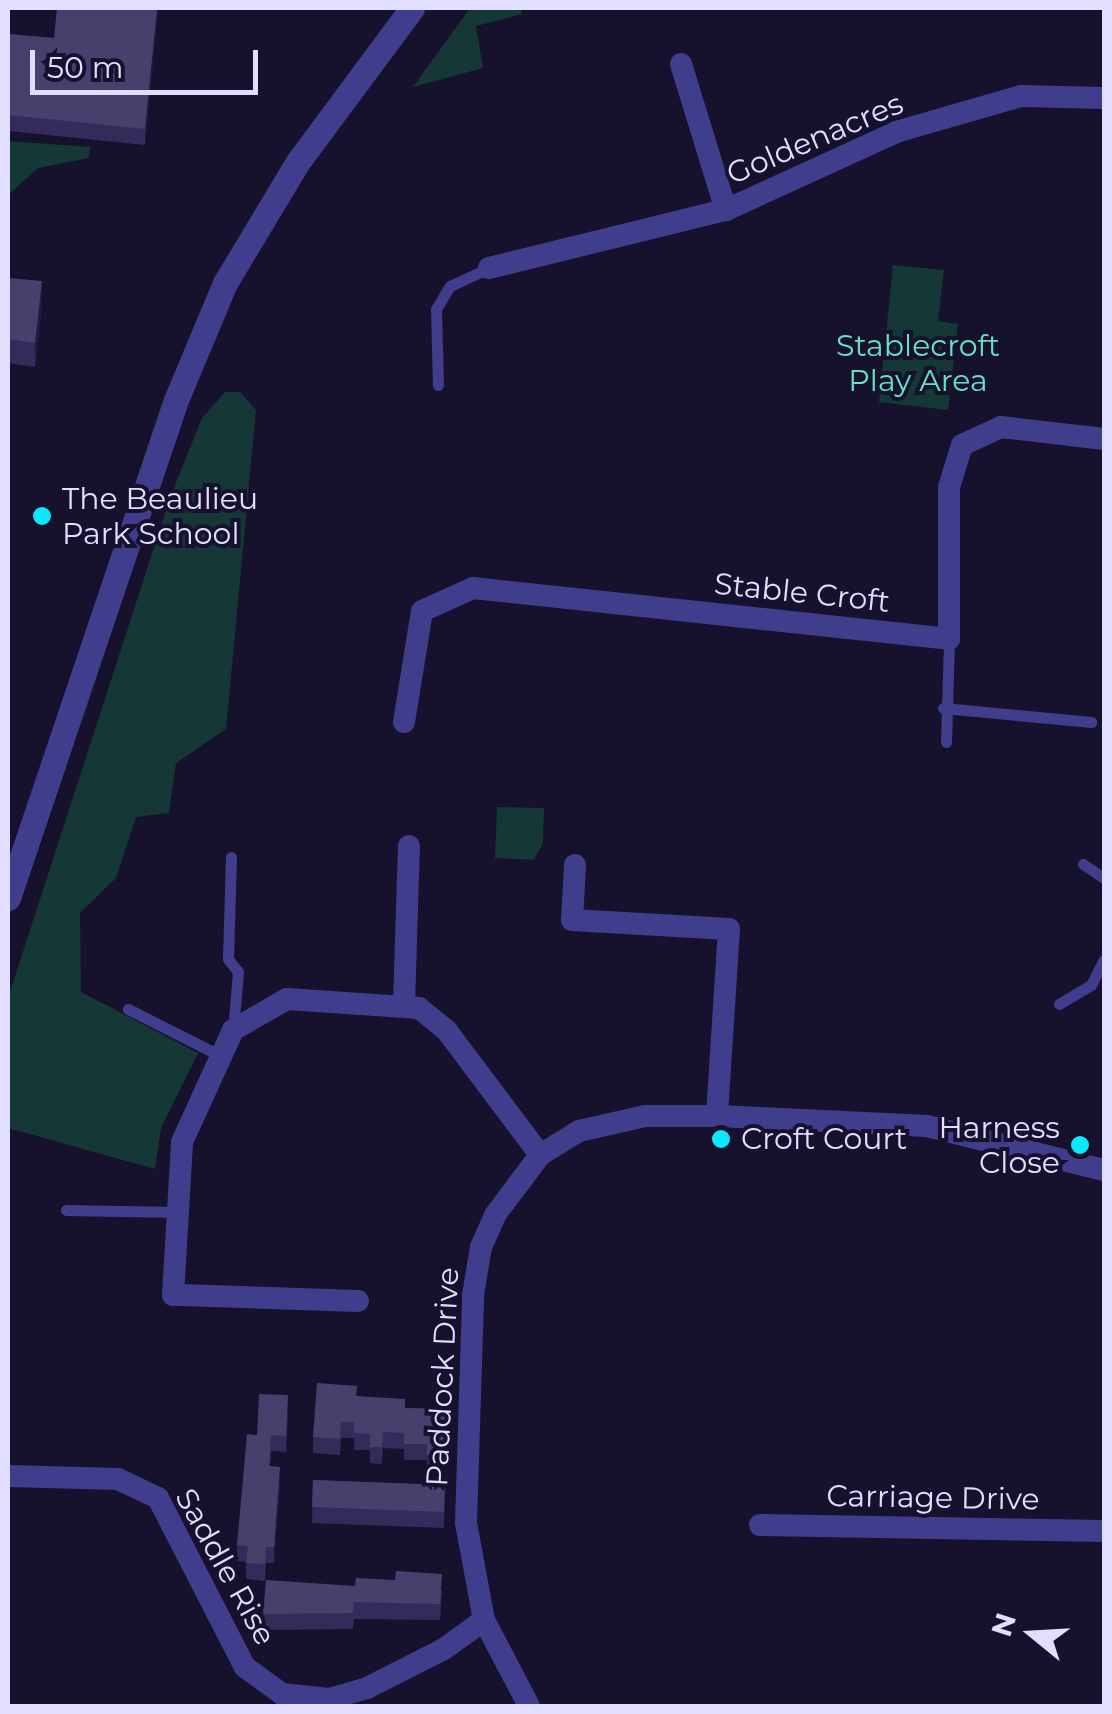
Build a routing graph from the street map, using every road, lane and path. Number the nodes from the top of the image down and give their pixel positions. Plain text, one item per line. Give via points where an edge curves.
1 (412, 8) edge
2 (681, 64) dead end
3 (1104, 98) edge
4 (726, 210) junction
5 (489, 268) joint
6 (438, 386) dead end
7 (1104, 440) edge
8 (949, 640) junction
9 (943, 708) junction
10 (404, 722) dead end
11 (1091, 722) dead end
12 (946, 742) dead end
13 (409, 846) dead end
14 (231, 857) dead end
15 (1083, 864) dead end
16 (575, 866) dead end
17 (1104, 878) edge
18 (8, 898) edge
19 (1104, 960) edge
20 (404, 1004) junction
21 (1059, 1004) dead end
22 (128, 1009) dead end
23 (233, 1030) junction
24 (219, 1055) junction
25 (717, 1116) junction
26 (540, 1156) junction
27 (1104, 1170) edge
28 (66, 1210) dead end
29 (176, 1212) junction
30 (358, 1301) dead end
31 (8, 1476) edge
32 (760, 1525) dead end
33 (1104, 1531) edge
34 (484, 1620) junction
35 (529, 1706) edge

1 - 18 street via 297,163 225,283 176,400
2 - 4 street, Goldenacres
3 - 4 street, Goldenacres via 1021,96 896,132
4 - 5 street, Goldenacres
5 - 6 lane via 450,286 436,309
7 - 8 street via 1001,427 962,444 949,486
8 - 9 lane
8 - 10 street, Stable Croft via 473,588 422,611
9 - 11 lane
9 - 12 lane
13 - 20 street
14 - 23 lane via 228,959 238,972
15 - 17 lane
16 - 25 street via 572,920 729,930
19 - 21 lane via 1091,985
20 - 23 street via 287,999
20 - 26 street via 448,1030
22 - 24 lane
23 - 24 street
24 - 29 street via 182,1142
25 - 26 street, Paddock Drive via 628,1120 580,1131
25 - 27 street, Paddock Drive via 927,1126
26 - 34 street, Paddock Drive via 495,1215 473,1295 458,1496
28 - 29 lane
29 - 30 street via 173,1295
31 - 34 street, Saddle Rise via 118,1479 158,1498 245,1667 282,1694 329,1700 367,1688
32 - 33 street, Carriage Drive
34 - 35 street, Paddock Drive

